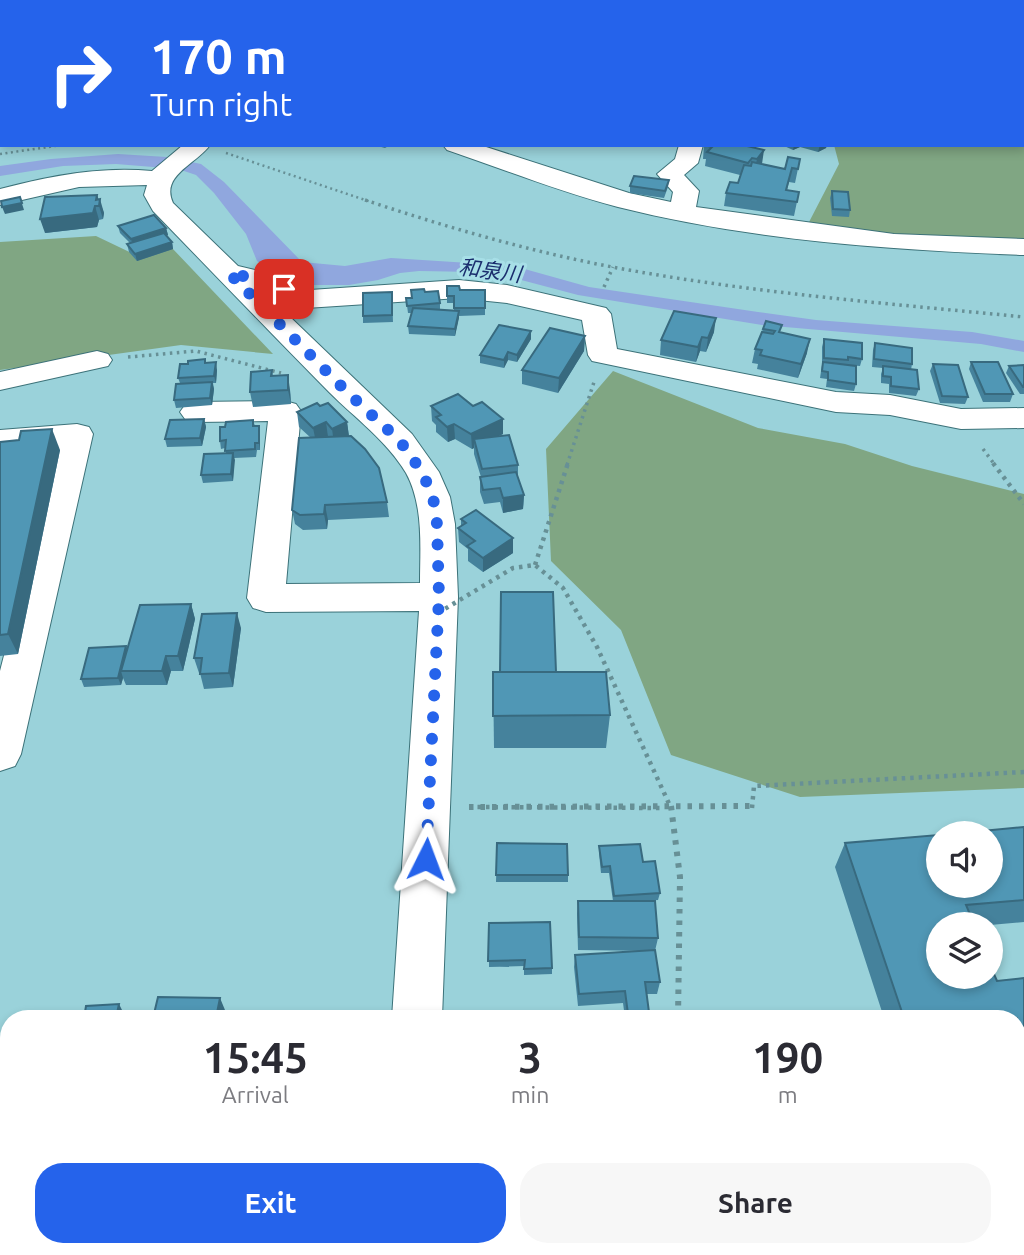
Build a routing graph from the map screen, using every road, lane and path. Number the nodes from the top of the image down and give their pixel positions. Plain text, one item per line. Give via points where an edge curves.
1 (48, 147) edge
2 (195, 147) edge
3 (461, 147) edge
4 (690, 147) edge
5 (0, 154) edge
6 (162, 176) junction
7 (0, 197) edge
8 (682, 212) junction
9 (1024, 247) edge
10 (229, 273) junction
11 (1024, 317) edge
12 (603, 355) junction
13 (97, 360) joint
14 (283, 374) edge
15 (0, 381) edge
16 (196, 412) dead end
17 (1024, 418) edge
18 (961, 419) junction
19 (0, 440) edge
20 (1024, 504) edge
21 (535, 565) junction
22 (438, 605) junction
23 (8, 683) edge
24 (0, 754) edge
25 (1024, 772) edge
26 (430, 806) junction
27 (671, 806) junction
28 (417, 1010) edge
29 (678, 1010) edge

1 - 5 path
2 - 6 street
2 - 11 path via 254,159 311,182 538,251 613,268 766,292
3 - 8 street via 623,200
4 - 8 street via 686,163 669,174 686,191
6 - 7 street via 85,177
6 - 10 street via 157,195 162,206
8 - 9 street via 894,242
10 - 12 street via 262,280 306,299 459,289 507,294 596,314
10 - 22 street via 400,441 422,472 433,497 437,524
12 - 18 street via 836,402 890,405
12 - 21 path
13 - 14 path via 196,351
13 - 15 street
16 - 22 street via 285,411 266,598
17 - 18 street
18 - 20 path
19 - 23 street via 77,433
21 - 22 path, bridge via 513,568
21 - 27 path, bridge via 563,588 597,647
22 - 26 street
23 - 24 street
25 - 27 path via 754,786 752,808
26 - 27 path
26 - 28 street
27 - 29 path, bridge via 680,877

